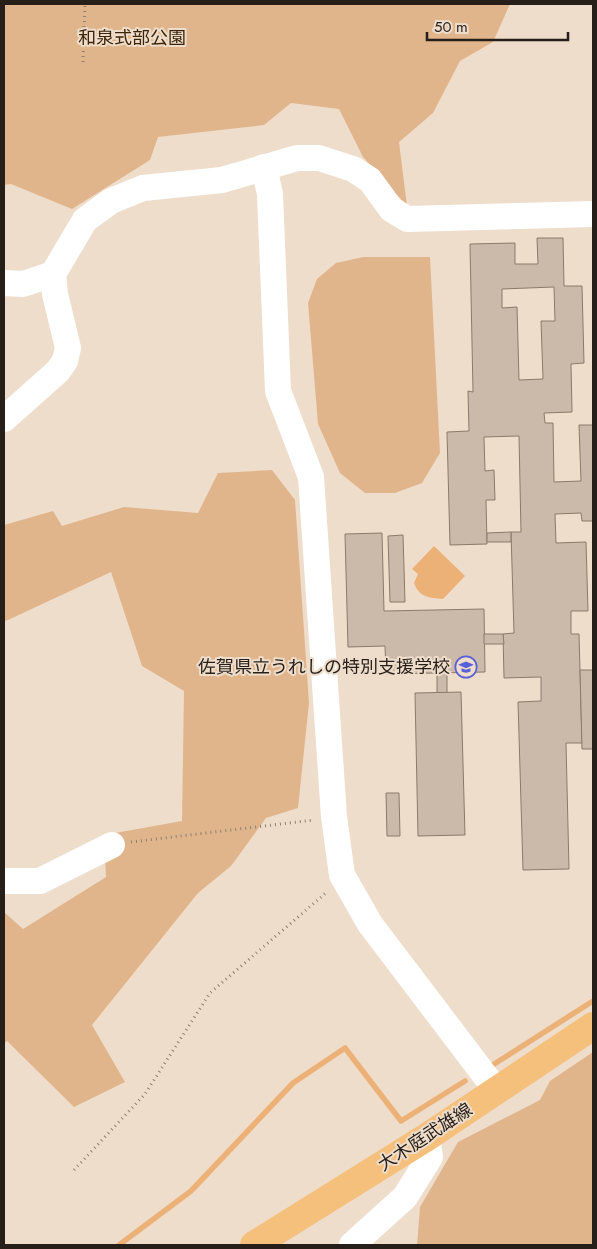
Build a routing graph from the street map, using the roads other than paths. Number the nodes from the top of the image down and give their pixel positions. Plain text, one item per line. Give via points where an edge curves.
1 (264, 167) junction
2 (593, 214) edge
3 (53, 274) junction
4 (4, 283) edge
5 (4, 419) edge
6 (112, 845) road end
7 (4, 881) edge
8 (593, 1026) edge
9 (496, 1090) junction
10 (427, 1137) junction
11 (254, 1245) edge
12 (352, 1245) edge

1 - 2 street via 297,158 319,158 353,169 370,180 391,210 407,219
1 - 3 street via 222,180 143,188 111,201 85,220
1 - 9 street via 270,194 278,391 311,477 334,817 342,875 370,924
3 - 4 street via 23,284
3 - 5 street via 68,348 66,361
6 - 7 street via 40,881
8 - 9 main road, 大木庭武雄線
9 - 10 main road, 大木庭武雄線
10 - 11 main road, 大木庭武雄線
10 - 12 street via 430,1157 405,1197

